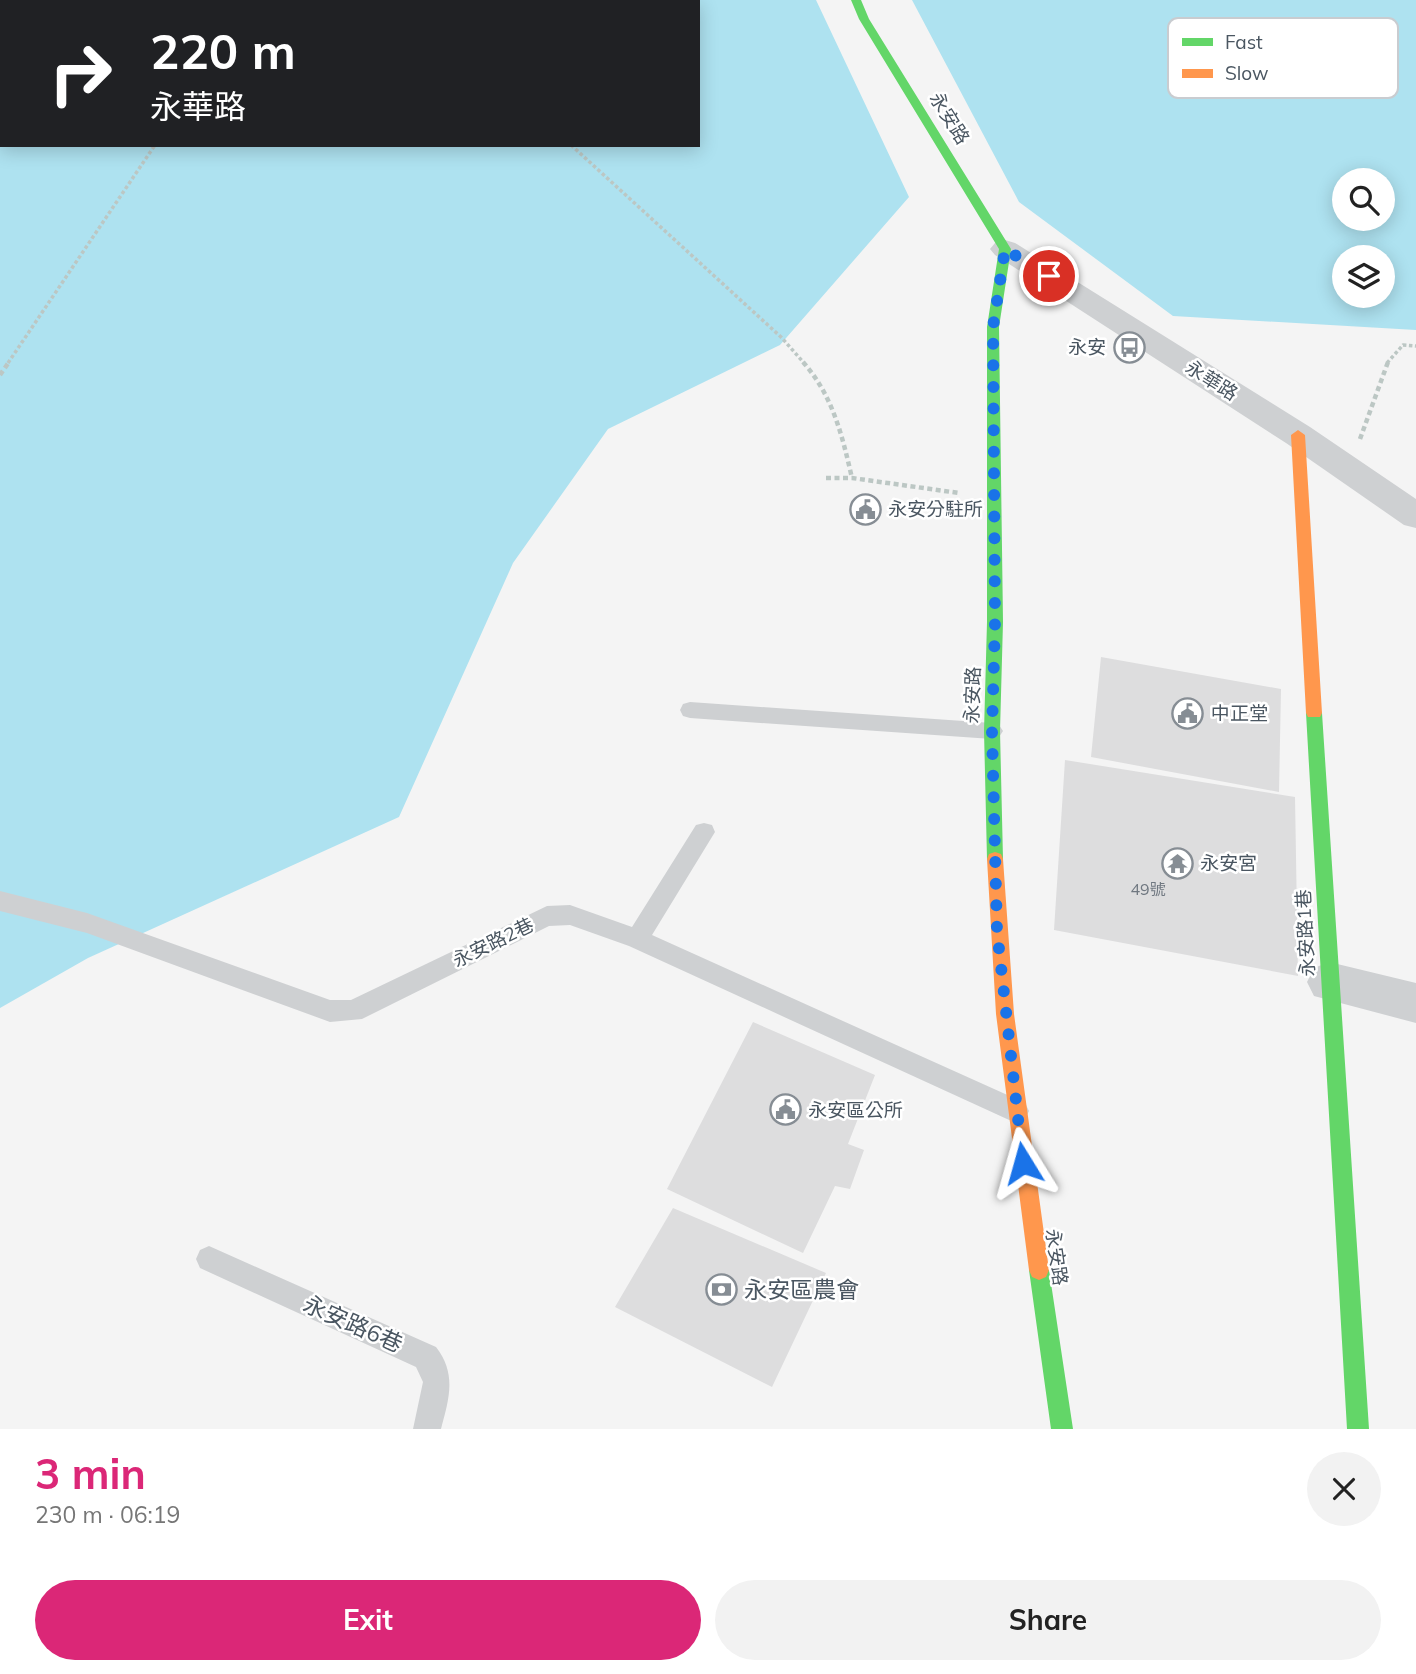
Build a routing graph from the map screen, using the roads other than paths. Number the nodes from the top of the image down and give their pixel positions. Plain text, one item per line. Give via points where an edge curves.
1 (856, 0) edge
2 (1005, 249) junction
3 (1298, 435) junction
4 (1412, 506) edge
5 (690, 710) dead end
6 (992, 732) junction
7 (704, 832) dead end
8 (0, 901) edge
9 (637, 939) junction
10 (1329, 982) junction
11 (1416, 1003) edge
12 (1016, 1111) junction
13 (209, 1259) dead end
14 (427, 1429) edge
15 (1062, 1429) edge
16 (1358, 1429) edge

1 - 2 street, 永安路
2 - 3 street, 永華路
2 - 6 street, 永安路 via 993,327
3 - 4 street, 永華路 via 1349,471
3 - 10 street, 永安路1巷
5 - 6 lane
6 - 12 street, 永安路 via 997,931
7 - 9 lane
8 - 9 lane, 永安路2巷 via 87,923 330,1011 353,1012 547,916 570,915
9 - 12 lane, 永安路2巷
10 - 11 street
10 - 16 street, 永安路1巷
12 - 15 street, 永安路
13 - 14 lane, 永安路6巷 via 426,1357 436,1367 439,1383

